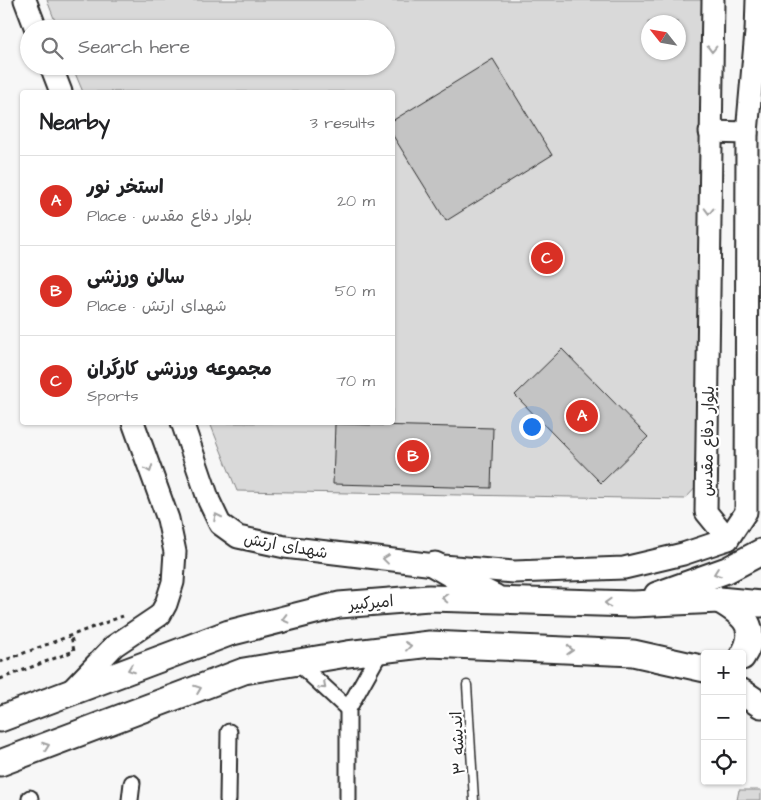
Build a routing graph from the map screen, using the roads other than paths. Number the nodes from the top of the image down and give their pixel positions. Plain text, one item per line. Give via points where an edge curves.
1 (25, 0) edge
2 (713, 0) edge
3 (757, 0) edge
4 (33, 20) edge
5 (54, 75) edge
6 (60, 90) edge
7 (710, 132) junction
8 (747, 134) junction
9 (134, 425) edge
10 (183, 425) edge
11 (728, 539) junction
12 (761, 552) edge
13 (435, 565) junction
14 (500, 600) junction
15 (719, 600) junction
16 (633, 604) junction
17 (761, 604) edge
18 (381, 650) junction
19 (746, 650) edge
20 (297, 662) junction
21 (701, 668) edge
22 (467, 685) dead end
23 (70, 692) junction
24 (746, 695) edge
25 (761, 705) edge
26 (348, 709) junction
27 (0, 719) edge
28 (229, 732) dead end
29 (0, 763) edge
30 (132, 783) dead end
31 (130, 800) edge
32 (228, 800) edge
33 (348, 800) edge
34 (474, 800) edge

1 - 4 street
2 -> 7 street, بلوار دفاع مقدس
3 - 8 street
5 - 6 street
7 - 8 street
7 -> 11 street, بلوار دفاع مقدس via 706,512
8 - 11 street via 746,512
9 -> 23 street via 168,519 175,552 173,582 160,615 114,646
13 -> 10 street, شهدای ارتش via 285,547 238,537 220,524
11 - 13 street, شهدای ارتش via 624,568 514,572
12 -> 16 main road via 727,570
13 - 14 main road
16 -> 14 main road, امیرکبیر
14 -> 23 main road, امیرکبیر via 429,598 339,605 229,633
15 - 16 main road, امیرکبیر
15 - 17 main road, امیرکبیر
15 - 19 main road via 745,619 750,632 750,644
18 - 20 main road
18 -> 21 main road via 430,644 633,653
18 - 26 street
20 -> 26 street
29 -> 20 main road via 244,671
22 - 34 lane, اندیشه ۳
23 - 27 main road, امیرکبیر
24 - 25 main road
26 - 33 street
28 - 32 street
30 - 31 street

